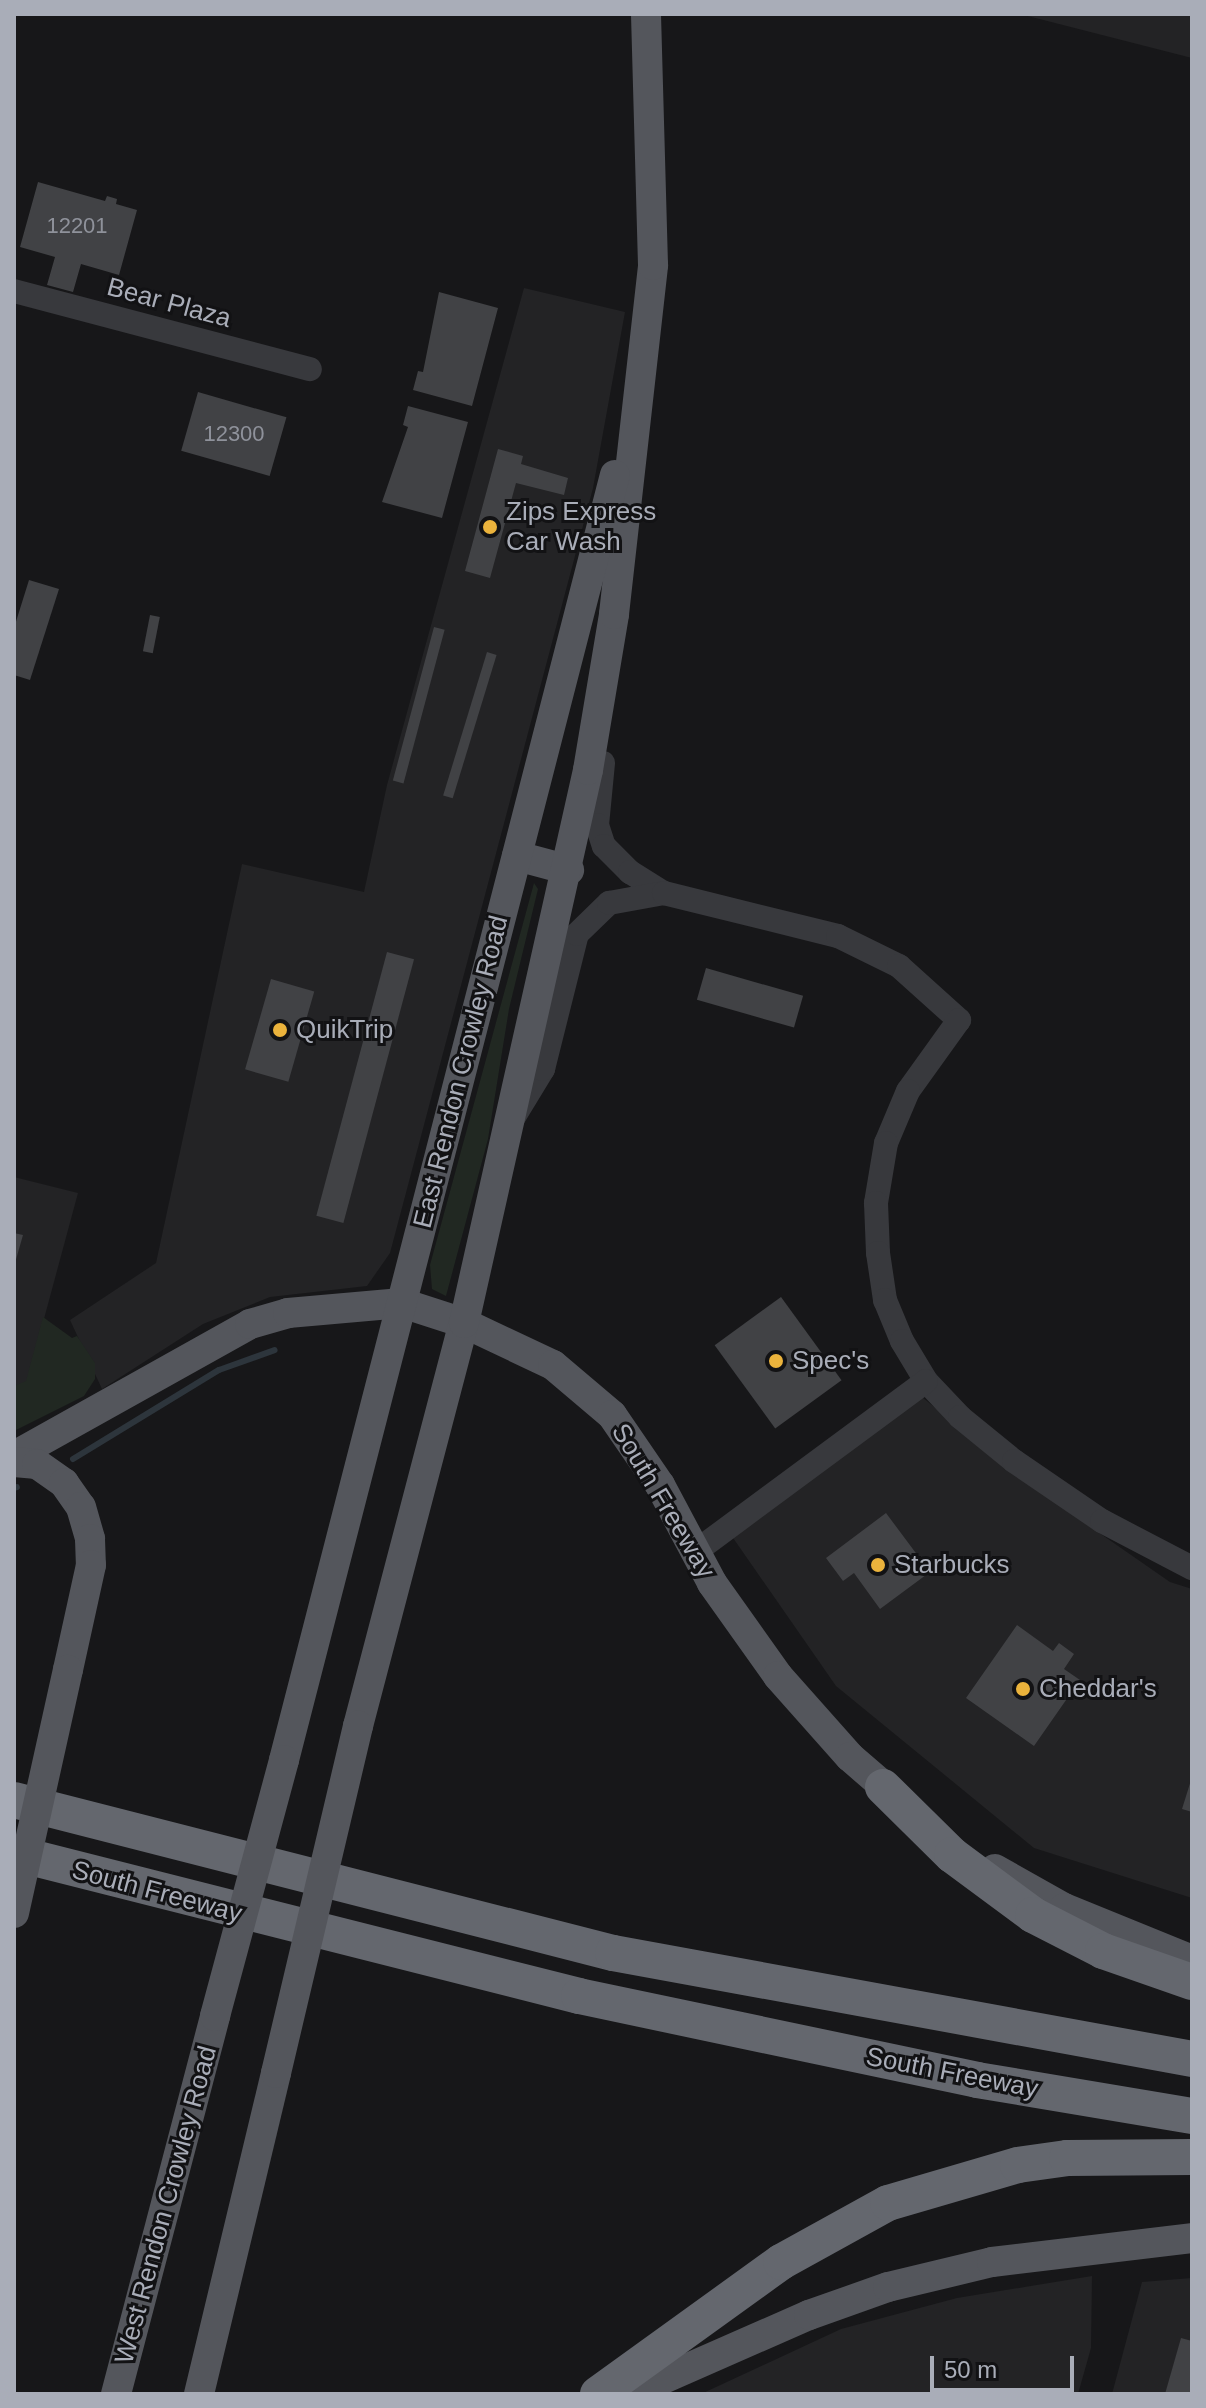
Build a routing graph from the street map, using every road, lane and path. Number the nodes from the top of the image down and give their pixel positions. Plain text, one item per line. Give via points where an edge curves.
1 (646, 14) edge
2 (14, 291) edge
3 (310, 369) dead end
4 (641, 385) junction
5 (604, 674) junction
6 (517, 856) junction
7 (569, 870) junction
8 (664, 893) junction
9 (511, 1122) junction
10 (402, 1303) junction
11 (464, 1323) junction
12 (926, 1381) junction
13 (14, 1456) edge
14 (14, 1462) edge
15 (695, 1552) junction
16 (1192, 1568) edge
17 (284, 1760) joint
18 (883, 1787) junction
19 (14, 1800) edge
20 (14, 1853) edge
21 (14, 1913) edge
22 (1192, 1960) edge
23 (1192, 1982) edge
24 (1192, 2059) edge
25 (1192, 2116) edge
26 (1192, 2157) edge
27 (1192, 2238) edge
28 (116, 2394) edge
29 (199, 2394) edge
30 (598, 2394) edge
31 (629, 2394) edge

1 - 4 main road, East Rendon Crowley Road via 653,265
2 - 3 street, Bear Plaza
4 - 5 main road, East Rendon Crowley Road
4 - 6 main road, East Rendon Crowley Road via 579,603
5 - 7 main road, East Rendon Crowley Road
5 - 8 street via 606,741 597,825 614,858
6 - 7 main road
6 - 10 main road, East Rendon Crowley Road
7 - 9 main road, East Rendon Crowley Road
8 - 9 street via 609,903 577,934 543,1069
8 - 12 street via 813,929 874,951 899,966 959,1020 908,1091 886,1143 876,1203 885,1300
9 - 11 main road, East Rendon Crowley Road
10 - 11 main road, South Freeway
10 - 13 main road, South Freeway via 288,1313 250,1324
10 - 17 main road, East Rendon Crowley Road
11 - 15 main road, South Freeway via 553,1365 612,1415 645,1460
11 - 29 main road, East Rendon Crowley Road, bridge via 358,1726
12 - 15 street
12 - 16 street via 960,1417 1045,1483 1102,1521
14 - 21 main road, bridge via 37,1464 64,1483 81,1507 91,1565
15 - 18 main road, South Freeway via 778,1676
17 - 28 main road, West Rendon Crowley Road, bridge
18 - 22 main road, South Freeway via 1018,1884 1110,1929
18 - 23 highway via 952,1855 1033,1915 1103,1951
19 - 24 highway, South Freeway via 613,1953
20 - 25 highway, South Freeway via 579,1996 977,2080
26 - 30 highway via 1067,2158 1018,2165 888,2203 781,2262
27 - 31 main road via 992,2262 888,2287 809,2315

